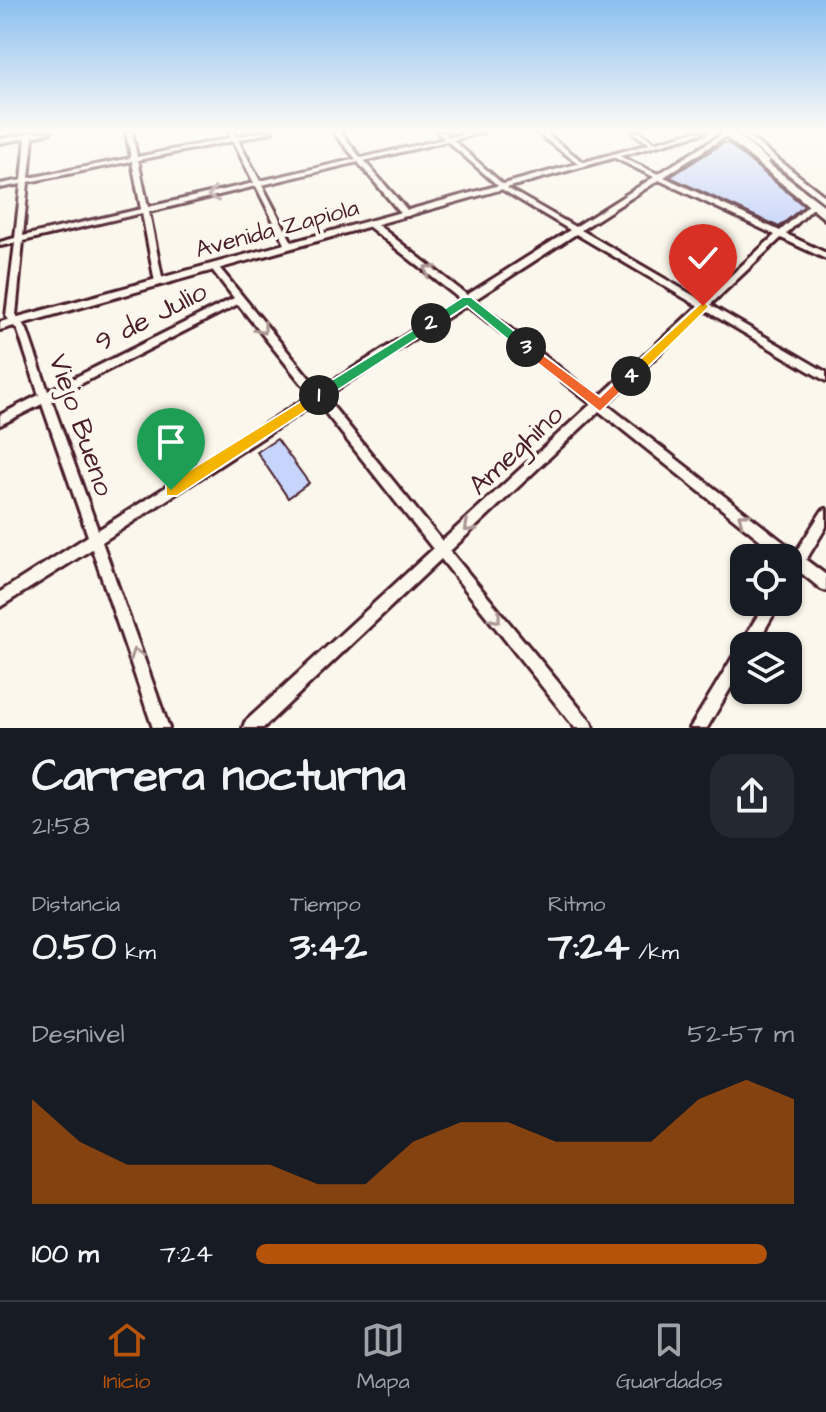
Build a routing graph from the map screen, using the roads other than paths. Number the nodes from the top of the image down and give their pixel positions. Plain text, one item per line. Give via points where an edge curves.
1 (27, 166) edge
2 (100, 166) edge
3 (136, 166) edge
4 (248, 166) edge
5 (339, 166) edge
6 (364, 166) edge
7 (478, 166) edge
8 (580, 166) edge
9 (635, 166) edge
10 (674, 166) edge
11 (771, 166) edge
12 (771, 166) edge
13 (778, 166) edge
14 (657, 177) junction
15 (25, 181) junction
16 (258, 185) junction
17 (0, 186) edge
18 (502, 187) junction
19 (823, 204) edge
20 (145, 211) junction
21 (406, 214) junction
22 (371, 224) junction
23 (575, 230) junction
24 (779, 234) junction
25 (18, 240) junction
26 (0, 244) edge
27 (290, 246) junction
28 (826, 256) edge
29 (214, 267) junction
30 (159, 282) junction
31 (238, 300) junction
32 (467, 300) junction
33 (703, 306) junction
34 (15, 322) junction
35 (0, 326) edge
36 (826, 377) edge
37 (45, 397) junction
38 (317, 397) junction
39 (600, 406) junction
40 (0, 420) edge
41 (826, 515) edge
42 (95, 539) junction
43 (776, 544) edge
44 (442, 551) junction
45 (802, 554) edge
46 (802, 564) edge
47 (826, 584) edge
48 (0, 600) edge
49 (730, 675) edge
50 (161, 728) edge
51 (251, 728) edge
52 (585, 728) edge
53 (698, 728) edge

1 - 15 street, Viejo Bueno
2 - 15 street
3 - 20 street
4 - 16 street
5 - 16 street
6 - 21 street
7 - 18 street
8 - 18 main road, Avenida Zapiola
9 - 14 street
10 - 14 street
11 - 19 main road
12 - 19 street
13 - 19 main road
14 - 23 street
14 - 24 street
15 - 17 street
15 - 25 street, Viejo Bueno
16 -> 20 street
16 - 27 street
18 - 21 main road, Avenida Zapiola
18 - 23 street
19 - 24 street, Ameghino
20 - 25 street
20 - 30 street
21 - 22 main road, Avenida Zapiola
22 - 27 main road, Avenida Zapiola
32 -> 22 street
23 - 32 street
23 - 33 street
24 - 28 street
24 - 33 street, Ameghino
25 - 26 street
25 - 34 street, Viejo Bueno via 10,312
27 - 29 main road, Avenida Zapiola
29 - 30 main road, Avenida Zapiola
29 - 31 street
30 - 34 main road, Avenida Zapiola
31 - 37 street, 9 de Julio
31 -> 38 street
32 - 38 street
32 - 39 street
33 - 36 street
33 - 39 street, Ameghino
34 - 35 main road, Avenida Zapiola
34 - 37 street, Viejo Bueno
37 - 40 street, 9 de Julio
37 - 42 street, Viejo Bueno
38 - 42 street
38 - 44 street
43 -> 39 street
39 -> 44 street, Ameghino
41 - 45 street
42 - 48 street
50 -> 42 street, Viejo Bueno
44 - 51 street, Ameghino
44 -> 52 street
46 - 47 street
49 - 53 street

